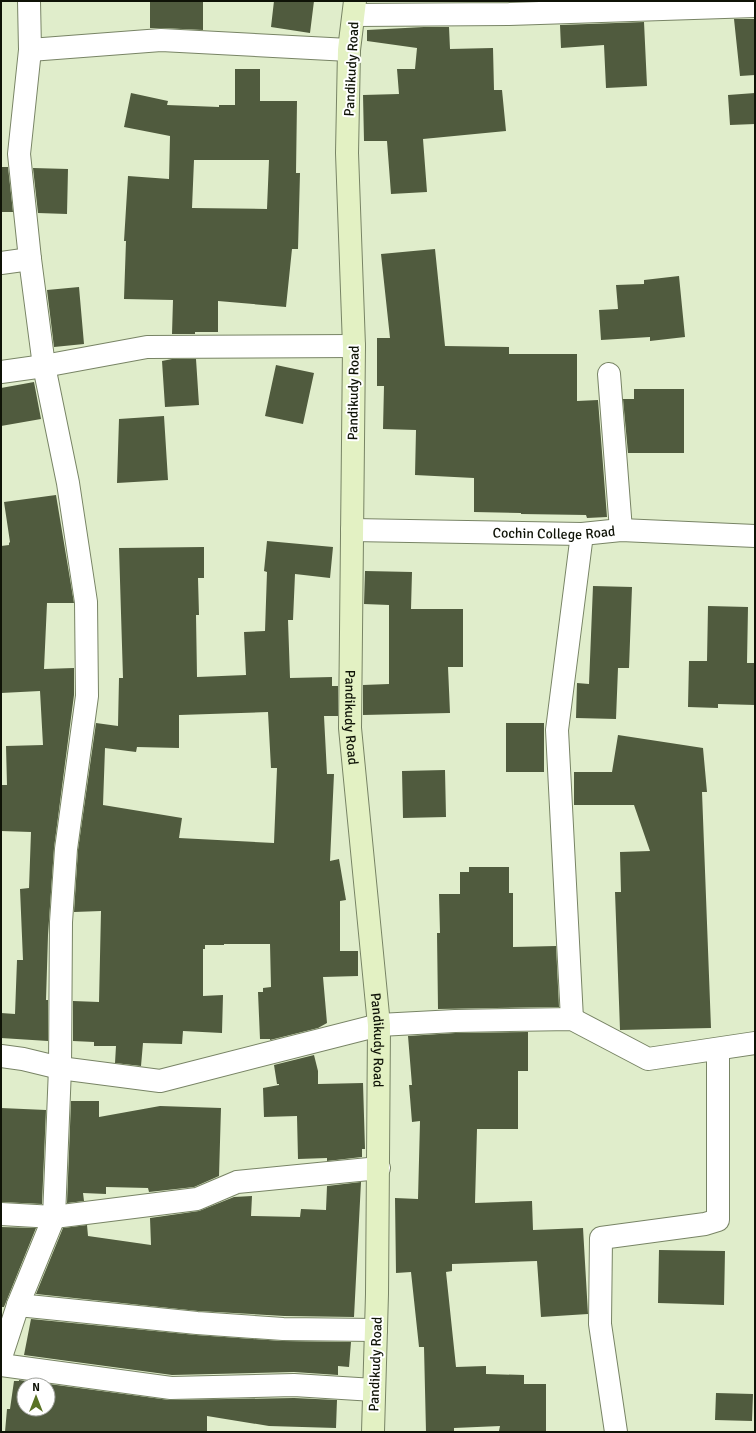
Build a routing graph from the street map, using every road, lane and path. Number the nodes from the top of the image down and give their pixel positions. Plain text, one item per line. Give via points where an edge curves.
1 (29, 1) edge
2 (755, 6) edge
3 (355, 8) edge
4 (30, 50) junction
5 (350, 50) junction
6 (30, 259) junction
7 (1, 263) edge
8 (354, 346) junction
9 (44, 366) junction
10 (1, 372) edge
11 (609, 374) dead end
12 (352, 530) junction
13 (620, 530) junction
14 (582, 534) junction
15 (755, 536) edge
16 (572, 1019) junction
17 (379, 1025) junction
18 (755, 1043) edge
19 (718, 1049) junction
20 (1, 1056) edge
21 (60, 1068) junction
22 (379, 1168) junction
23 (1, 1214) edge
24 (54, 1217) junction
25 (18, 1305) junction
26 (376, 1330) junction
27 (1, 1357) edge
28 (1, 1364) edge
29 (374, 1390) junction
30 (372, 1432) edge
31 (616, 1432) edge

1 - 4 street
2 - 3 street via 510,14
3 - 5 street, Pandikudy Road
4 - 5 street via 161,40
4 - 6 street via 19,154
5 - 8 street, Pandikudy Road via 347,153
6 - 7 street
6 - 9 street
8 - 9 street via 147,347
8 - 12 street, Pandikudy Road
9 - 10 street
9 - 21 street via 68,483 86,602 87,696 66,848 61,922
11 - 13 street
12 - 14 street, Cochin College Road
12 - 17 street, Pandikudy Road via 350,728
13 - 14 street, Cochin College Road
13 - 15 street, Cochin College Road
14 - 16 street via 557,730
16 - 17 street
16 - 19 street via 648,1059
17 - 21 street via 160,1081
17 - 22 street, Pandikudy Road
18 - 19 street
19 - 31 street via 718,1220 601,1238 600,1324
20 - 21 street
21 - 24 street
22 - 24 street via 237,1182 197,1199
22 - 26 street, Pandikudy Road
23 - 24 street
24 - 25 street
25 - 26 street via 283,1330
25 - 27 street
26 - 29 street, Pandikudy Road
28 - 29 street via 171,1388 294,1385
29 - 30 street, Pandikudy Road

